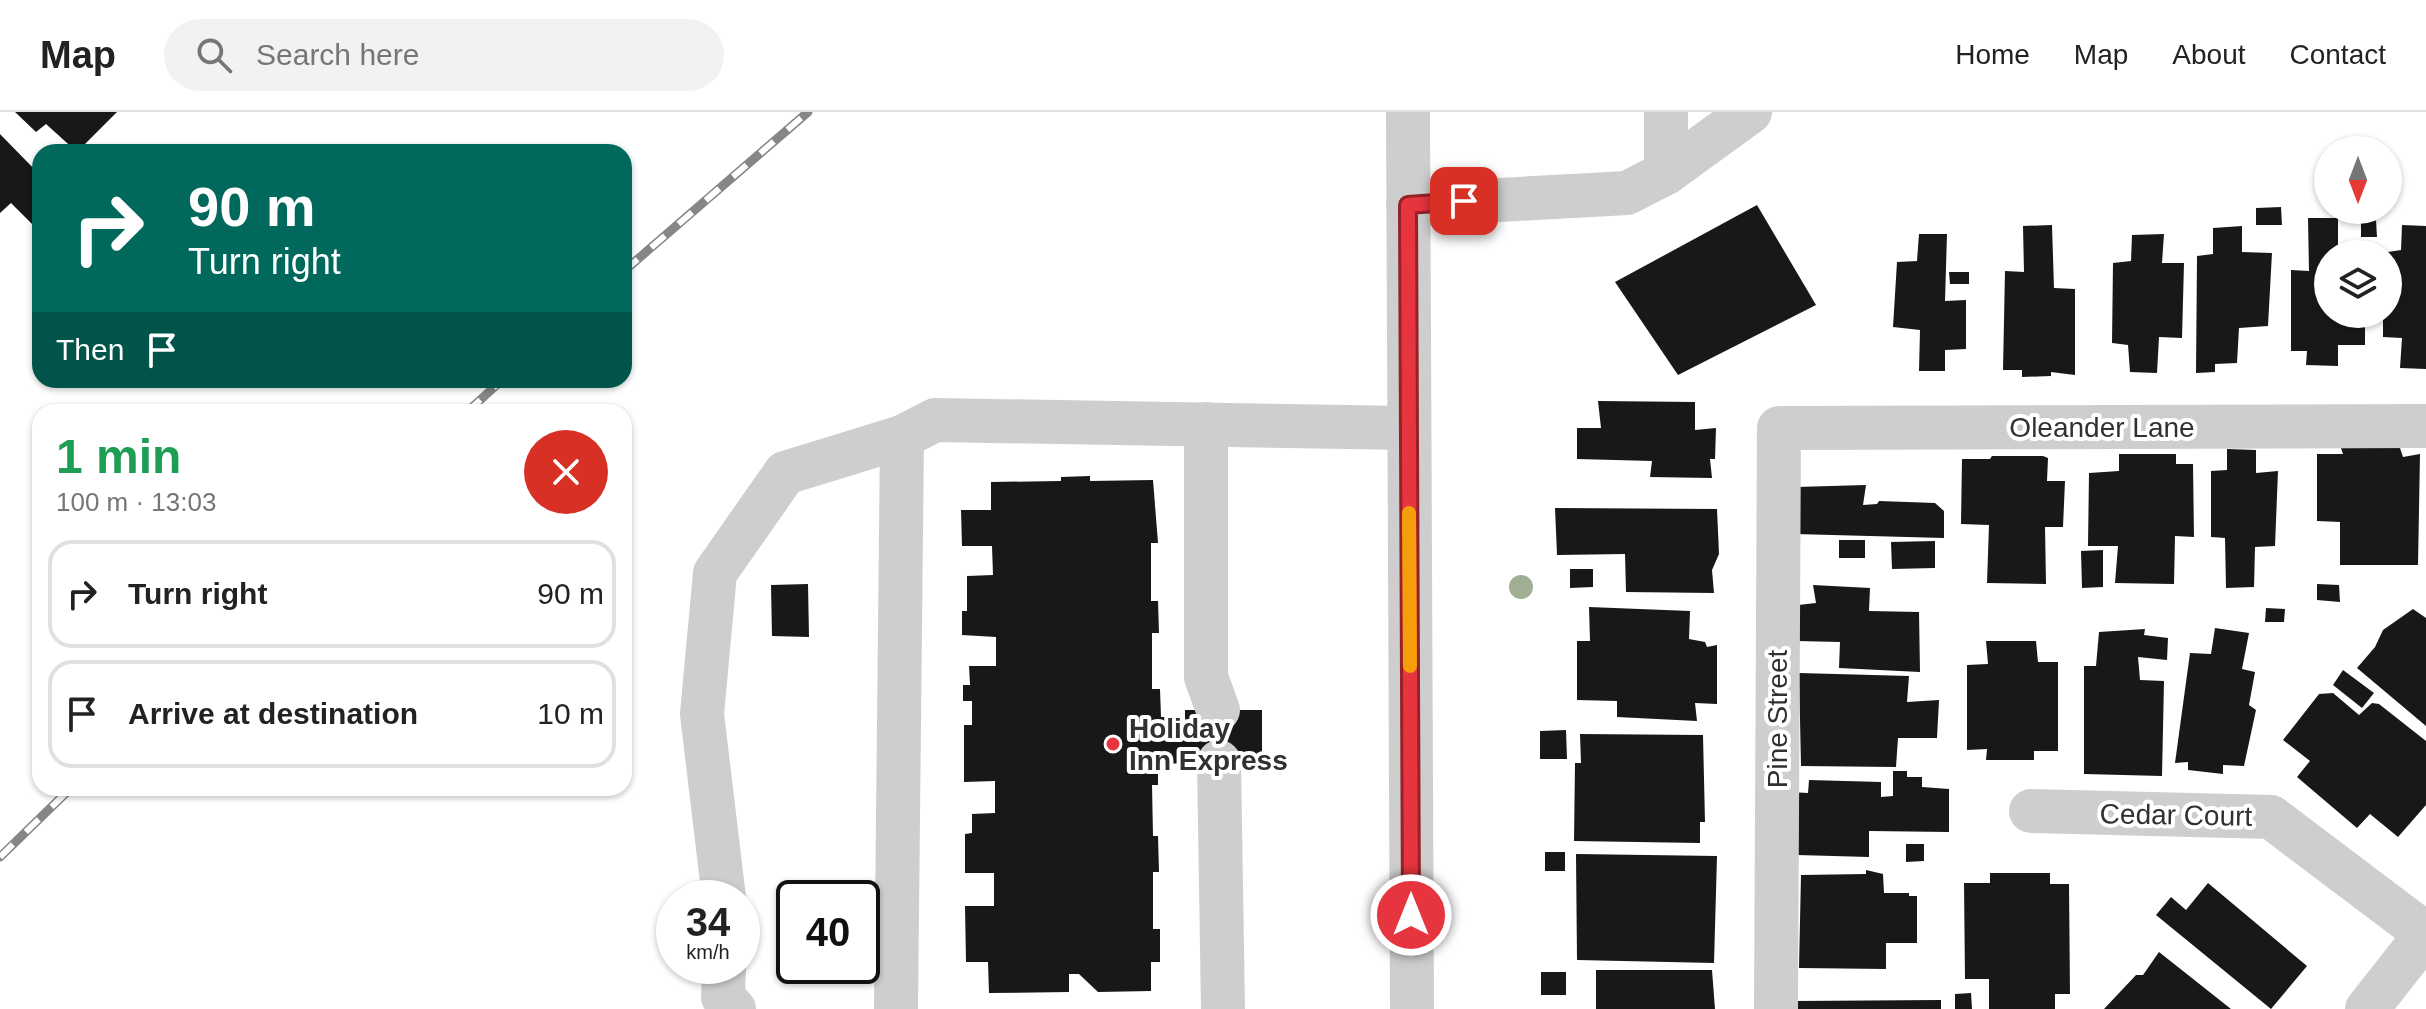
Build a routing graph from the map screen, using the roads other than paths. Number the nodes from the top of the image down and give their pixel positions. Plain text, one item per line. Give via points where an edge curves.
1 (1408, 112) edge
2 (1666, 112) edge
3 (1750, 112) edge
4 (1666, 173) junction
5 (1408, 205) junction
6 (1206, 424) junction
7 (2426, 426) edge
8 (1409, 428) junction
9 (1779, 428) joint
10 (902, 437) junction
11 (1218, 710) dead end
12 (1219, 762) dead end
13 (2031, 811) dead end
14 (722, 880) edge
15 (2426, 934) edge
16 (723, 984) edge
17 (734, 1009) edge
18 (896, 1009) edge
19 (1223, 1009) edge
20 (1412, 1009) edge
21 (1776, 1009) edge
22 (2367, 1009) edge

1 - 5 street
2 - 4 street
3 - 4 street
4 - 5 street via 1627,193
5 - 8 street
6 - 8 street
6 - 10 street via 935,420
6 - 11 street via 1206,677
7 - 9 street, Oleander Lane
8 - 20 street
9 - 21 street, Pine Street
10 - 14 street via 785,473 715,573 702,714
10 - 18 street
12 - 19 street
13 - 15 street, Cedar Court via 2271,817
15 - 22 street
16 - 17 street via 723,997

